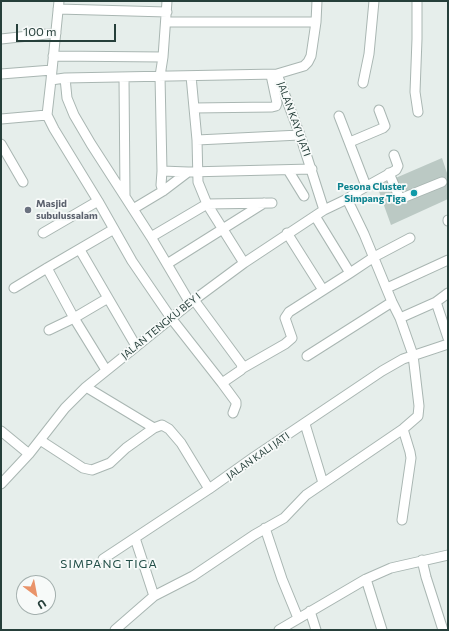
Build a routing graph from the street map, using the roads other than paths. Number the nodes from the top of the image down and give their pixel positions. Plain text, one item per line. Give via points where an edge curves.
1 (167, 1) edge
2 (317, 1) edge
3 (374, 1) edge
4 (417, 1) edge
5 (59, 5) edge
6 (167, 12) junction
7 (166, 22) junction
8 (316, 22) junction
9 (56, 33) junction
10 (1, 39) edge
11 (54, 56) junction
12 (163, 57) junction
13 (52, 70) junction
14 (1, 74) edge
15 (274, 74) junction
16 (160, 76) junction
17 (191, 76) junction
18 (124, 77) junction
19 (65, 78) junction
20 (51, 80) junction
21 (363, 82) dead end
22 (194, 108) junction
23 (379, 110) dead end
24 (418, 112) dead end
25 (47, 115) junction
26 (340, 116) dead end
27 (1, 119) edge
28 (300, 135) junction
29 (197, 140) junction
30 (350, 142) junction
31 (1, 144) edge
32 (394, 154) dead end
33 (312, 169) junction
34 (288, 170) junction
35 (162, 171) junction
36 (193, 172) junction
37 (389, 173) junction
38 (23, 182) dead end
39 (442, 182) dead end
40 (366, 186) junction
41 (163, 191) junction
42 (125, 195) junction
43 (304, 196) dead end
44 (347, 200) junction
45 (98, 201) junction
46 (207, 204) junction
47 (133, 209) junction
48 (324, 210) junction
49 (315, 216) junction
50 (114, 229) junction
51 (224, 229) junction
52 (43, 233) dead end
53 (287, 233) junction
54 (151, 237) junction
55 (410, 238) dead end
56 (80, 250) junction
57 (374, 257) junction
58 (448, 260) edge
59 (244, 263) junction
60 (167, 264) junction
61 (47, 268) junction
62 (350, 273) junction
63 (14, 288) dead end
64 (387, 288) junction
65 (323, 290) junction
66 (448, 293) edge
67 (108, 298) junction
68 (192, 302) junction
69 (392, 302) junction
70 (436, 302) junction
71 (74, 318) junction
72 (171, 318) junction
73 (400, 318) junction
74 (48, 330) dead end
75 (448, 338) edge
76 (448, 344) edge
77 (136, 346) junction
78 (413, 354) junction
79 (307, 356) dead end
80 (243, 368) junction
81 (106, 370) junction
82 (222, 383) junction
83 (86, 387) junction
84 (233, 413) dead end
85 (305, 424) junction
86 (154, 428) junction
87 (403, 428) junction
88 (1, 431) edge
89 (40, 440) junction
90 (29, 454) junction
91 (323, 483) junction
92 (1, 484) edge
93 (209, 489) junction
94 (402, 520) dead end
95 (265, 528) junction
96 (135, 538) junction
97 (448, 555) edge
98 (103, 559) dead end
99 (422, 560) junction
100 (366, 579) junction
101 (154, 596) junction
102 (310, 611) junction
103 (298, 618) junction
104 (115, 630) edge
105 (279, 630) edge
106 (316, 630) edge
107 (382, 630) edge
108 (443, 630) edge

1 - 6 street
2 - 8 street, JALAN KAYU JATI
3 - 21 street via 369,54
4 - 24 street via 414,92
5 - 6 street
5 - 9 street
6 - 7 street
7 - 8 street
7 - 12 street
8 - 15 street, JALAN KAYU JATI via 308,62 304,66
9 - 10 street
9 - 11 street
11 - 12 street
11 - 13 street
12 - 16 street
13 - 14 street
13 - 20 street
15 - 17 street
15 - 22 street via 276,106
15 - 28 street, JALAN KAYU JATI
16 - 17 street
16 - 18 street
16 - 35 street
17 - 22 street
18 - 19 street
18 - 42 street
19 - 20 street
19 - 42 street via 67,98 74,115
20 - 25 street
22 - 29 street
23 - 30 street via 385,126
25 - 27 street
25 - 45 street
26 - 30 street
28 - 29 street
28 - 33 street, JALAN KAYU JATI
29 - 36 street
30 - 40 street
31 - 38 street
32 - 37 street via 398,166
33 - 34 street
33 - 48 street, JALAN KAYU JATI
34 - 36 street
34 - 43 street
35 - 36 street
35 - 41 street
36 - 41 street
36 - 46 street
37 - 39 street via 400,199
37 - 40 street, JALAN TENGKU BEY I
40 - 44 street, JALAN TENGKU BEY I
41 - 47 street
42 - 47 street
44 - 48 street, JALAN TENGKU BEY I
44 - 57 street
45 - 50 street
45 - 52 street
46 - 51 street
46 - 51 street via 268,203
46 - 54 street
47 - 54 street
48 - 49 street, JALAN TENGKU BEY I
49 - 53 street, JALAN TENGKU BEY I
49 - 62 street
50 - 56 street
50 - 72 street via 132,262
51 - 59 street
51 - 60 street
53 - 59 street, JALAN TENGKU BEY I
53 - 65 street
54 - 60 street
55 - 57 street
56 - 61 street
56 - 67 street
57 - 62 street
57 - 64 street
58 - 64 street
59 - 68 street, JALAN TENGKU BEY I
60 - 68 street
61 - 63 street
61 - 71 street
62 - 65 street
64 - 69 street
65 - 80 street via 286,315 285,321 292,335 290,340
66 - 70 street
67 - 71 street
67 - 77 street
68 - 72 street, JALAN TENGKU BEY I
68 - 80 street
69 - 73 street
69 - 79 street
70 - 73 street
70 - 75 street
71 - 74 street
71 - 81 street
72 - 77 street, JALAN TENGKU BEY I
72 - 82 street
73 - 78 street
76 - 78 street
77 - 81 street, JALAN TENGKU BEY I
78 - 85 street, JALAN KALI JATI via 382,371
78 - 87 street via 420,411 415,420
80 - 82 street
81 - 83 street, JALAN TENGKU BEY I
82 - 84 street via 236,402
83 - 86 street
83 - 89 street, JALAN TENGKU BEY I via 57,417
85 - 91 street
85 - 93 street, JALAN KALI JATI
86 - 89 street via 110,463 92,470 83,468
86 - 93 street via 165,426 174,435
87 - 91 street
87 - 94 street via 410,458
88 - 90 street
89 - 90 street, JALAN TENGKU BEY I
90 - 92 street, JALAN TENGKU BEY I
91 - 95 street via 306,495 284,518
93 - 96 street, JALAN KALI JATI
95 - 101 street via 193,576
95 - 103 street
96 - 98 street, JALAN KALI JATI
96 - 101 street
97 - 99 street
99 - 100 street via 391,568
99 - 108 street
100 - 102 street
100 - 107 street
101 - 104 street
102 - 103 street
102 - 106 street
103 - 105 street

